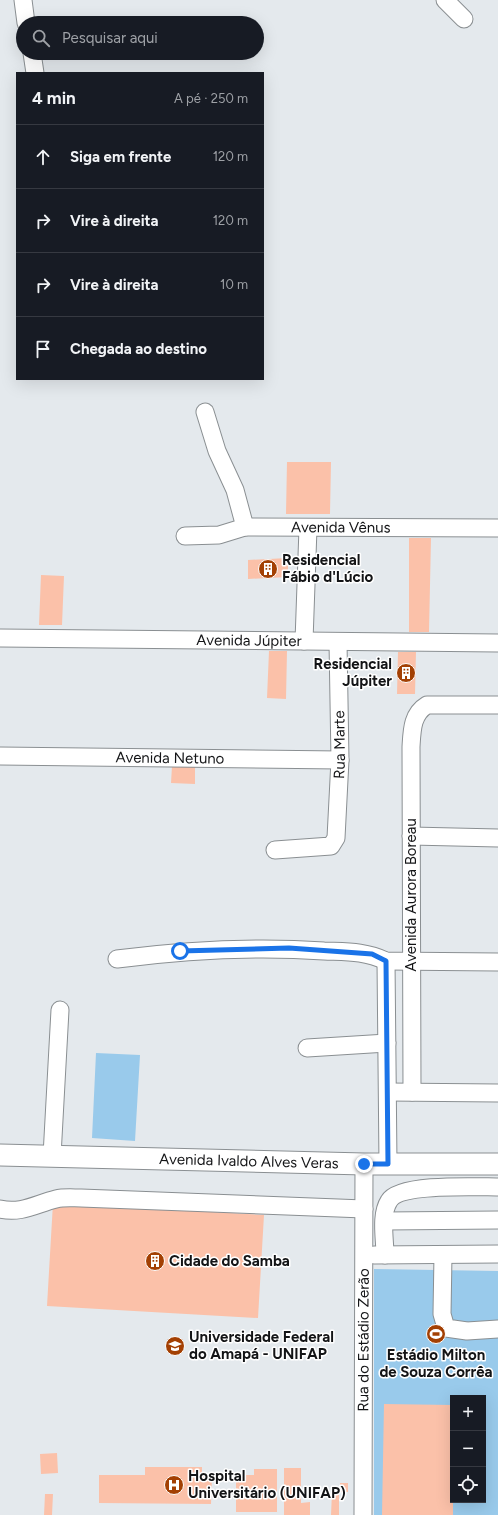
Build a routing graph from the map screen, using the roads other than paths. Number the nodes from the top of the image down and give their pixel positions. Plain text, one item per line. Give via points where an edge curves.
1 (22, 0) edge
2 (445, 0) edge
3 (25, 16) edge
4 (464, 19) dead end
5 (33, 60) edge
6 (35, 72) edge
7 (206, 412) dead end
8 (245, 527) junction
9 (308, 528) junction
10 (498, 528) edge
11 (185, 536) dead end
12 (0, 638) edge
13 (304, 641) junction
14 (338, 642) junction
15 (498, 643) edge
16 (498, 705) edge
17 (0, 756) edge
18 (340, 760) junction
19 (411, 836) junction
20 (498, 838) edge
21 (275, 850) dead end
22 (117, 959) dead end
23 (386, 961) junction
24 (412, 961) junction
25 (498, 962) edge
26 (60, 1010) dead end
27 (387, 1043) junction
28 (307, 1048) dead end
29 (388, 1092) junction
30 (412, 1092) junction
31 (498, 1093) edge
32 (0, 1155) edge
33 (52, 1156) junction
34 (364, 1164) junction
35 (388, 1164) junction
36 (498, 1164) edge
37 (498, 1187) edge
38 (0, 1209) edge
39 (364, 1209) junction
40 (498, 1220) edge
41 (385, 1221) junction
42 (498, 1254) edge
43 (364, 1255) junction
44 (385, 1255) junction
45 (443, 1255) junction
46 (498, 1329) edge
47 (363, 1515) edge

1 - 3 street
2 - 4 street
5 - 6 street
7 - 8 street via 217,451 235,490
8 - 9 street, Avenida Vênus
8 - 11 street, Avenida Vênus via 219,535
9 - 10 street, Avenida Vênus
9 - 13 street
12 - 13 street, Avenida Júpiter
13 - 14 street, Avenida Júpiter
14 - 15 street, Avenida Júpiter
14 - 18 street, Rua Marte
16 - 19 street, Avenida Aurora Boreau via 427,705 420,709 414,718
17 - 18 street, Avenida Netuno
18 - 21 street, Rua Marte via 337,834 331,846
19 - 20 street
19 - 24 street, Avenida Aurora Boreau
22 - 23 street via 180,951 289,948 372,954
23 - 24 street
23 - 27 street
24 - 25 street
24 - 30 street, Avenida Aurora Boreau
26 - 33 street
27 - 28 street
27 - 29 street
29 - 30 street
29 - 35 street
30 - 31 street
32 - 33 main road, Avenida Ivaldo Alves Veras
33 - 34 main road, Avenida Ivaldo Alves Veras
34 - 35 main road, Avenida Ivaldo Alves Veras
34 - 39 street, Rua do Estádio Zerão
35 - 36 main road, Avenida Ivaldo Alves Veras
37 - 41 street via 444,1186 394,1194 388,1201
38 - 39 street via 28,1209 56,1199 81,1198
39 - 43 street, Rua do Estádio Zerão
40 - 41 street
41 - 44 street
42 - 45 street
43 - 44 street
43 - 47 street, Rua do Estádio Zerão
44 - 45 street
45 - 46 street via 442,1314 446,1328 467,1331

